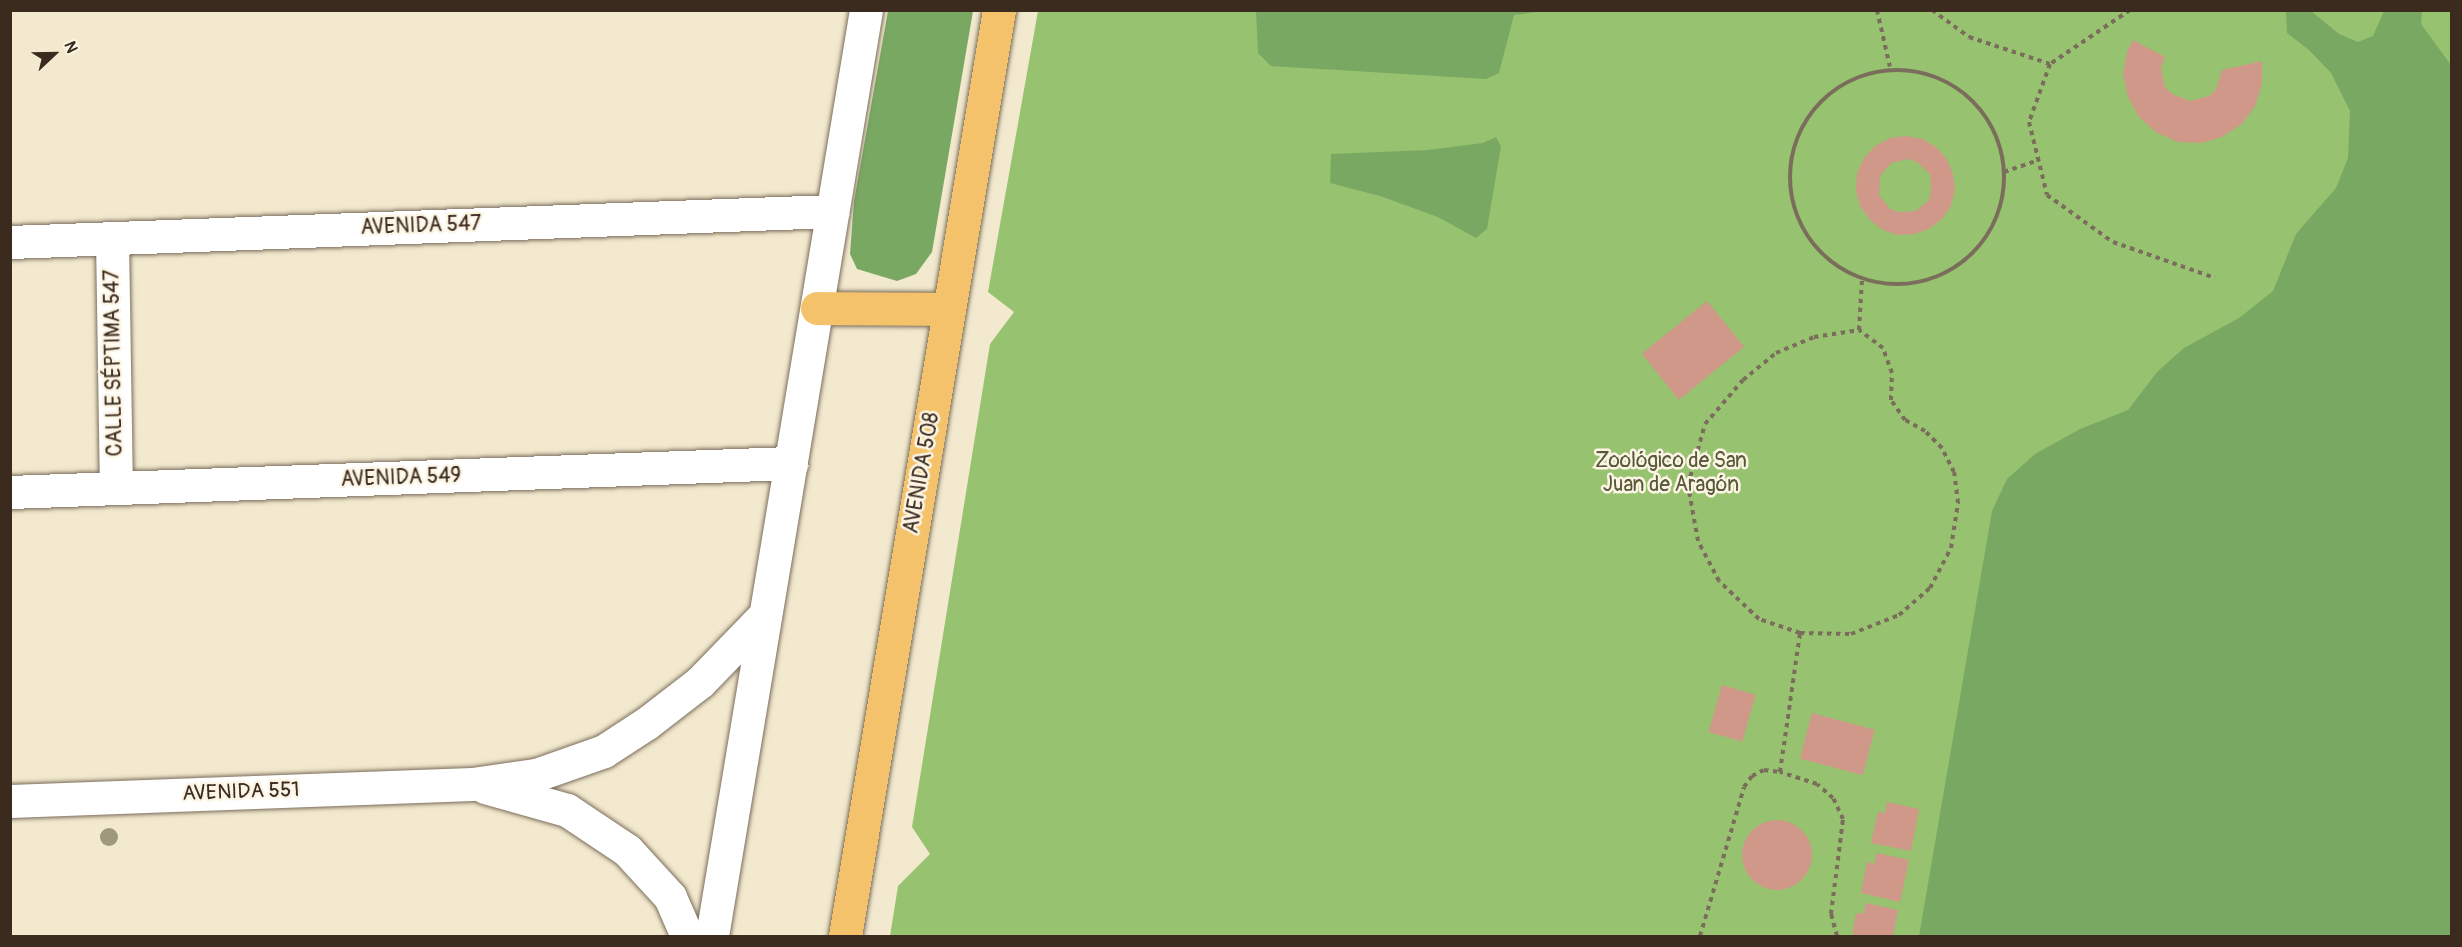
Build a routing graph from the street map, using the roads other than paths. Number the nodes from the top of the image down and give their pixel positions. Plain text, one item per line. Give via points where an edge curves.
1 (866, 10) edge
2 (999, 10) edge
3 (832, 211) junction
4 (112, 238) junction
5 (10, 242) edge
6 (817, 308) junction
7 (949, 309) junction
8 (791, 464) junction
9 (116, 488) junction
10 (10, 492) edge
11 (765, 615) junction
12 (472, 784) junction
13 (10, 801) edge
14 (687, 936) edge
15 (712, 936) edge
16 (845, 936) edge

1 - 3 street
2 - 7 main road, AVENIDA 508
3 - 4 street, AVENIDA 547
3 - 6 street
4 - 5 street, AVENIDA 547
4 - 9 street, CALLE SÉPTIMA 547
6 - 7 main road
6 - 8 street
7 - 16 main road, AVENIDA 508
8 - 9 street, AVENIDA 549
8 - 11 street
9 - 10 street, AVENIDA 549
11 - 12 street, AVENIDA 551 via 700,682 603,751 537,775
11 - 15 street
12 - 13 street, AVENIDA 551
12 - 14 street, AVENIDA 551 via 567,810 627,850 669,897

